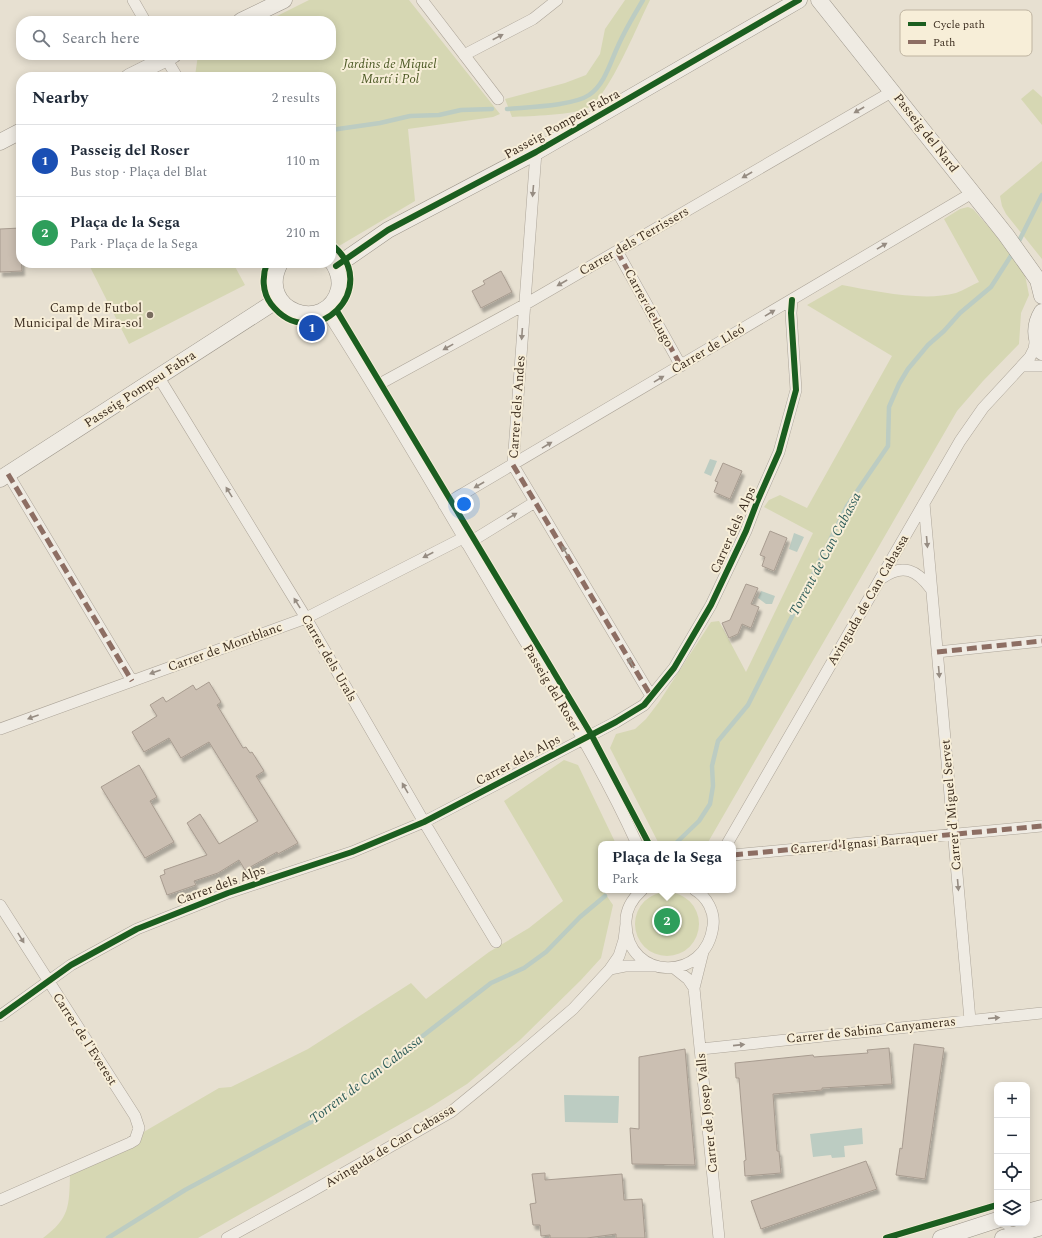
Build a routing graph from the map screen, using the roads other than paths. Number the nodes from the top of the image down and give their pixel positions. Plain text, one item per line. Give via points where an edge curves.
1 (133, 0) edge
2 (284, 0) edge
3 (422, 0) edge
4 (557, 0) edge
5 (799, 0) edge
6 (820, 0) edge
7 (141, 16) edge
8 (251, 16) edge
9 (464, 55) junction
10 (160, 60) edge
11 (169, 60) edge
12 (138, 72) edge
13 (175, 72) edge
14 (893, 90) junction
15 (498, 99) dead end
16 (16, 134) edge
17 (0, 142) edge
18 (536, 152) junction
19 (972, 193) junction
20 (617, 251) junction
21 (336, 261) edge
22 (1030, 267) junction
23 (278, 268) edge
24 (336, 268) edge
25 (1042, 278) edge
26 (1042, 296) edge
27 (279, 299) junction
28 (792, 300) junction
29 (524, 305) junction
30 (325, 309) junction
31 (1042, 312) edge
32 (1036, 336) junction
33 (1042, 352) edge
34 (681, 366) junction
35 (1022, 366) junction
36 (1042, 366) edge
37 (158, 376) junction
38 (374, 387) junction
39 (513, 465) junction
40 (4, 477) edge
41 (535, 502) junction
42 (924, 504) junction
43 (444, 505) junction
44 (465, 541) junction
45 (880, 579) junction
46 (932, 590) junction
47 (306, 618) junction
48 (1042, 642) edge
49 (937, 652) junction
50 (132, 681) junction
51 (652, 696) junction
52 (0, 729) edge
53 (582, 739) junction
54 (424, 822) junction
55 (1042, 826) edge
56 (953, 835) junction
57 (636, 841) edge
58 (729, 841) edge
59 (736, 855) edge
60 (638, 893) edge
61 (698, 893) edge
62 (710, 893) edge
63 (0, 905) edge
64 (711, 910) junction
65 (626, 924) junction
66 (496, 942) dead end
67 (703, 952) junction
68 (658, 966) junction
69 (674, 968) junction
70 (610, 969) junction
71 (48, 982) junction
72 (694, 988) junction
73 (1042, 1013) edge
74 (0, 1016) edge
75 (970, 1020) junction
76 (701, 1049) junction
77 (0, 1200) edge
78 (1042, 1208) edge
79 (1030, 1211) edge
80 (1042, 1217) edge
81 (994, 1222) edge
82 (1002, 1226) edge
83 (1042, 1227) edge
84 (1013, 1236) edge
85 (227, 1238) edge
86 (720, 1238) edge
87 (941, 1238) edge

1 - 7 street
2 - 8 street
3 - 9 street
9 -> 4 street via 533,19
5 - 18 street, Passeig Pompeu Fabra
6 - 14 street, Passeig del Nard
9 - 15 street
10 - 12 street
11 - 13 street
14 - 19 street, Passeig del Nard
14 -> 20 street, Carrer dels Terrissers
16 - 17 street
18 - 21 street, Passeig Pompeu Fabra via 388,230
18 -> 29 street, Carrer dels Andes
19 - 22 street, Passeig del Nard
28 -> 19 street, Carrer de Lleó
20 -> 29 street, Carrer dels Terrissers
20 - 34 street, Carrer de Lugo
22 - 25 street, Passeig del Nard
22 - 26 street, Passeig del Nard via 1038,280
23 - 27 street via 274,281
24 - 30 street via 340,285 332,303
27 - 30 street via 285,306 300,314 317,313
27 - 37 street, Passeig Pompeu Fabra
34 -> 28 street, Carrer de Lleó
28 - 51 street, Carrer dels Alps via 796,390 779,452 711,605 674,668
29 -> 38 street, Carrer dels Terrissers
29 -> 39 street, Carrer dels Andes
30 - 38 street, Passeig del Roser
31 - 32 street via 1037,323
32 - 33 street
32 - 35 street, Avinguda de Can Cabassa via 1030,357
39 -> 34 street, Carrer de Lleó
35 - 36 street
35 - 42 street, Avinguda de Can Cabassa via 983,408 960,441
37 - 40 street, Passeig Pompeu Fabra
47 -> 37 street, Carrer dels Urals
38 - 43 street, Passeig del Roser
39 - 41 street, Carrer dels Andes
39 -> 43 street, Carrer de Lleó
40 - 50 street
44 -> 41 street, Carrer de Montblanc
51 -> 41 street, Carrer dels Andes
42 - 45 street, Avinguda de Can Cabassa
42 -> 46 street, Carrer d'Miguel Servet
43 - 44 street, Passeig del Roser
44 -> 47 street, Carrer de Montblanc
44 - 53 street, Passeig del Roser
45 - 46 street via 891,571 913,571 923,578
45 - 58 street, Avinguda de Can Cabassa
46 - 49 street, Carrer d'Miguel Servet
47 -> 50 street, Carrer de Montblanc
54 -> 47 street, Carrer dels Urals
48 - 49 street
49 -> 56 street, Carrer d'Miguel Servet
50 -> 52 street, Carrer de Montblanc
51 - 53 street, Carrer dels Alps via 644,705
53 - 54 street, Carrer dels Alps
53 - 57 street, Passeig del Roser via 623,812
54 - 66 street, Carrer dels Urals
54 - 71 street, Carrer dels Alps via 352,852 228,893 137,929 71,965
55 - 56 street, Carrer d'Ignasi Barraquer
56 - 59 street, Carrer d'Ignasi Barraquer
56 -> 75 street, Carrer d'Miguel Servet
60 - 65 street, Avinguda de Can Cabassa via 628,909
61 - 64 street
62 - 64 street
63 -> 71 street, Carrer de l'Everest
64 - 67 street via 714,923 711,938
65 - 68 street via 631,947 640,958
65 - 70 street, Avinguda de Can Cabassa via 619,956
67 - 69 street via 686,966
67 - 72 street, Carrer de Josep Valls
68 - 69 street
68 - 70 street
69 - 72 street via 688,979
70 - 85 street, Avinguda de Can Cabassa via 573,1009 451,1112
71 - 74 street, Carrer dels Alps
71 - 77 street, Carrer de l'Everest via 135,1116 139,1133 130,1143
72 - 76 street, Carrer de Josep Valls
75 -> 73 street, Carrer de Sabina Canyameras
76 -> 75 street, Carrer de Sabina Canyameras
76 - 86 street, Carrer de Josep Valls
78 - 79 street
80 - 84 lane via 1027,1223
81 - 87 street
82 - 84 lane
83 - 84 street

